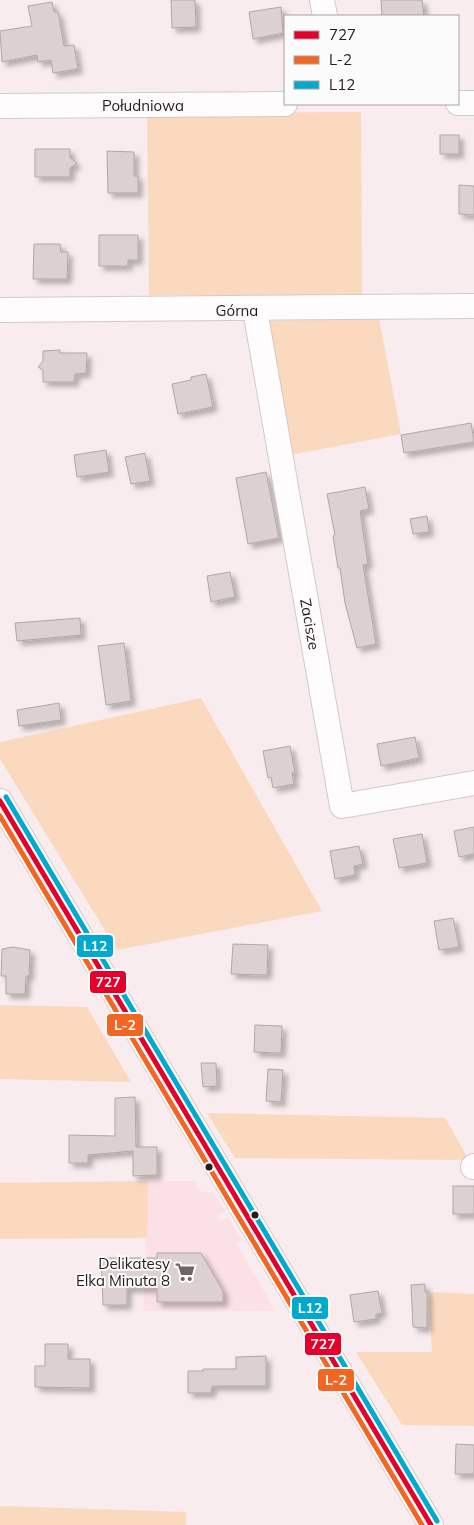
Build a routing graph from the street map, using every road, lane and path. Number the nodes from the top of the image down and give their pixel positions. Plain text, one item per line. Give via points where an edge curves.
1 (322, 0) edge
2 (325, 15) edge
3 (474, 102) edge
4 (459, 103) edge
5 (284, 104) edge
6 (0, 106) edge
7 (474, 306) edge
8 (0, 310) edge
9 (255, 310) junction
10 (474, 783) edge
11 (0, 801) edge
12 (431, 1525) edge

1 - 2 street
3 - 4 street
5 - 6 street, Południowa
7 - 9 street, Górna
8 - 9 street, Górna
9 - 10 street, Zacisze via 342,806
11 - 12 street

